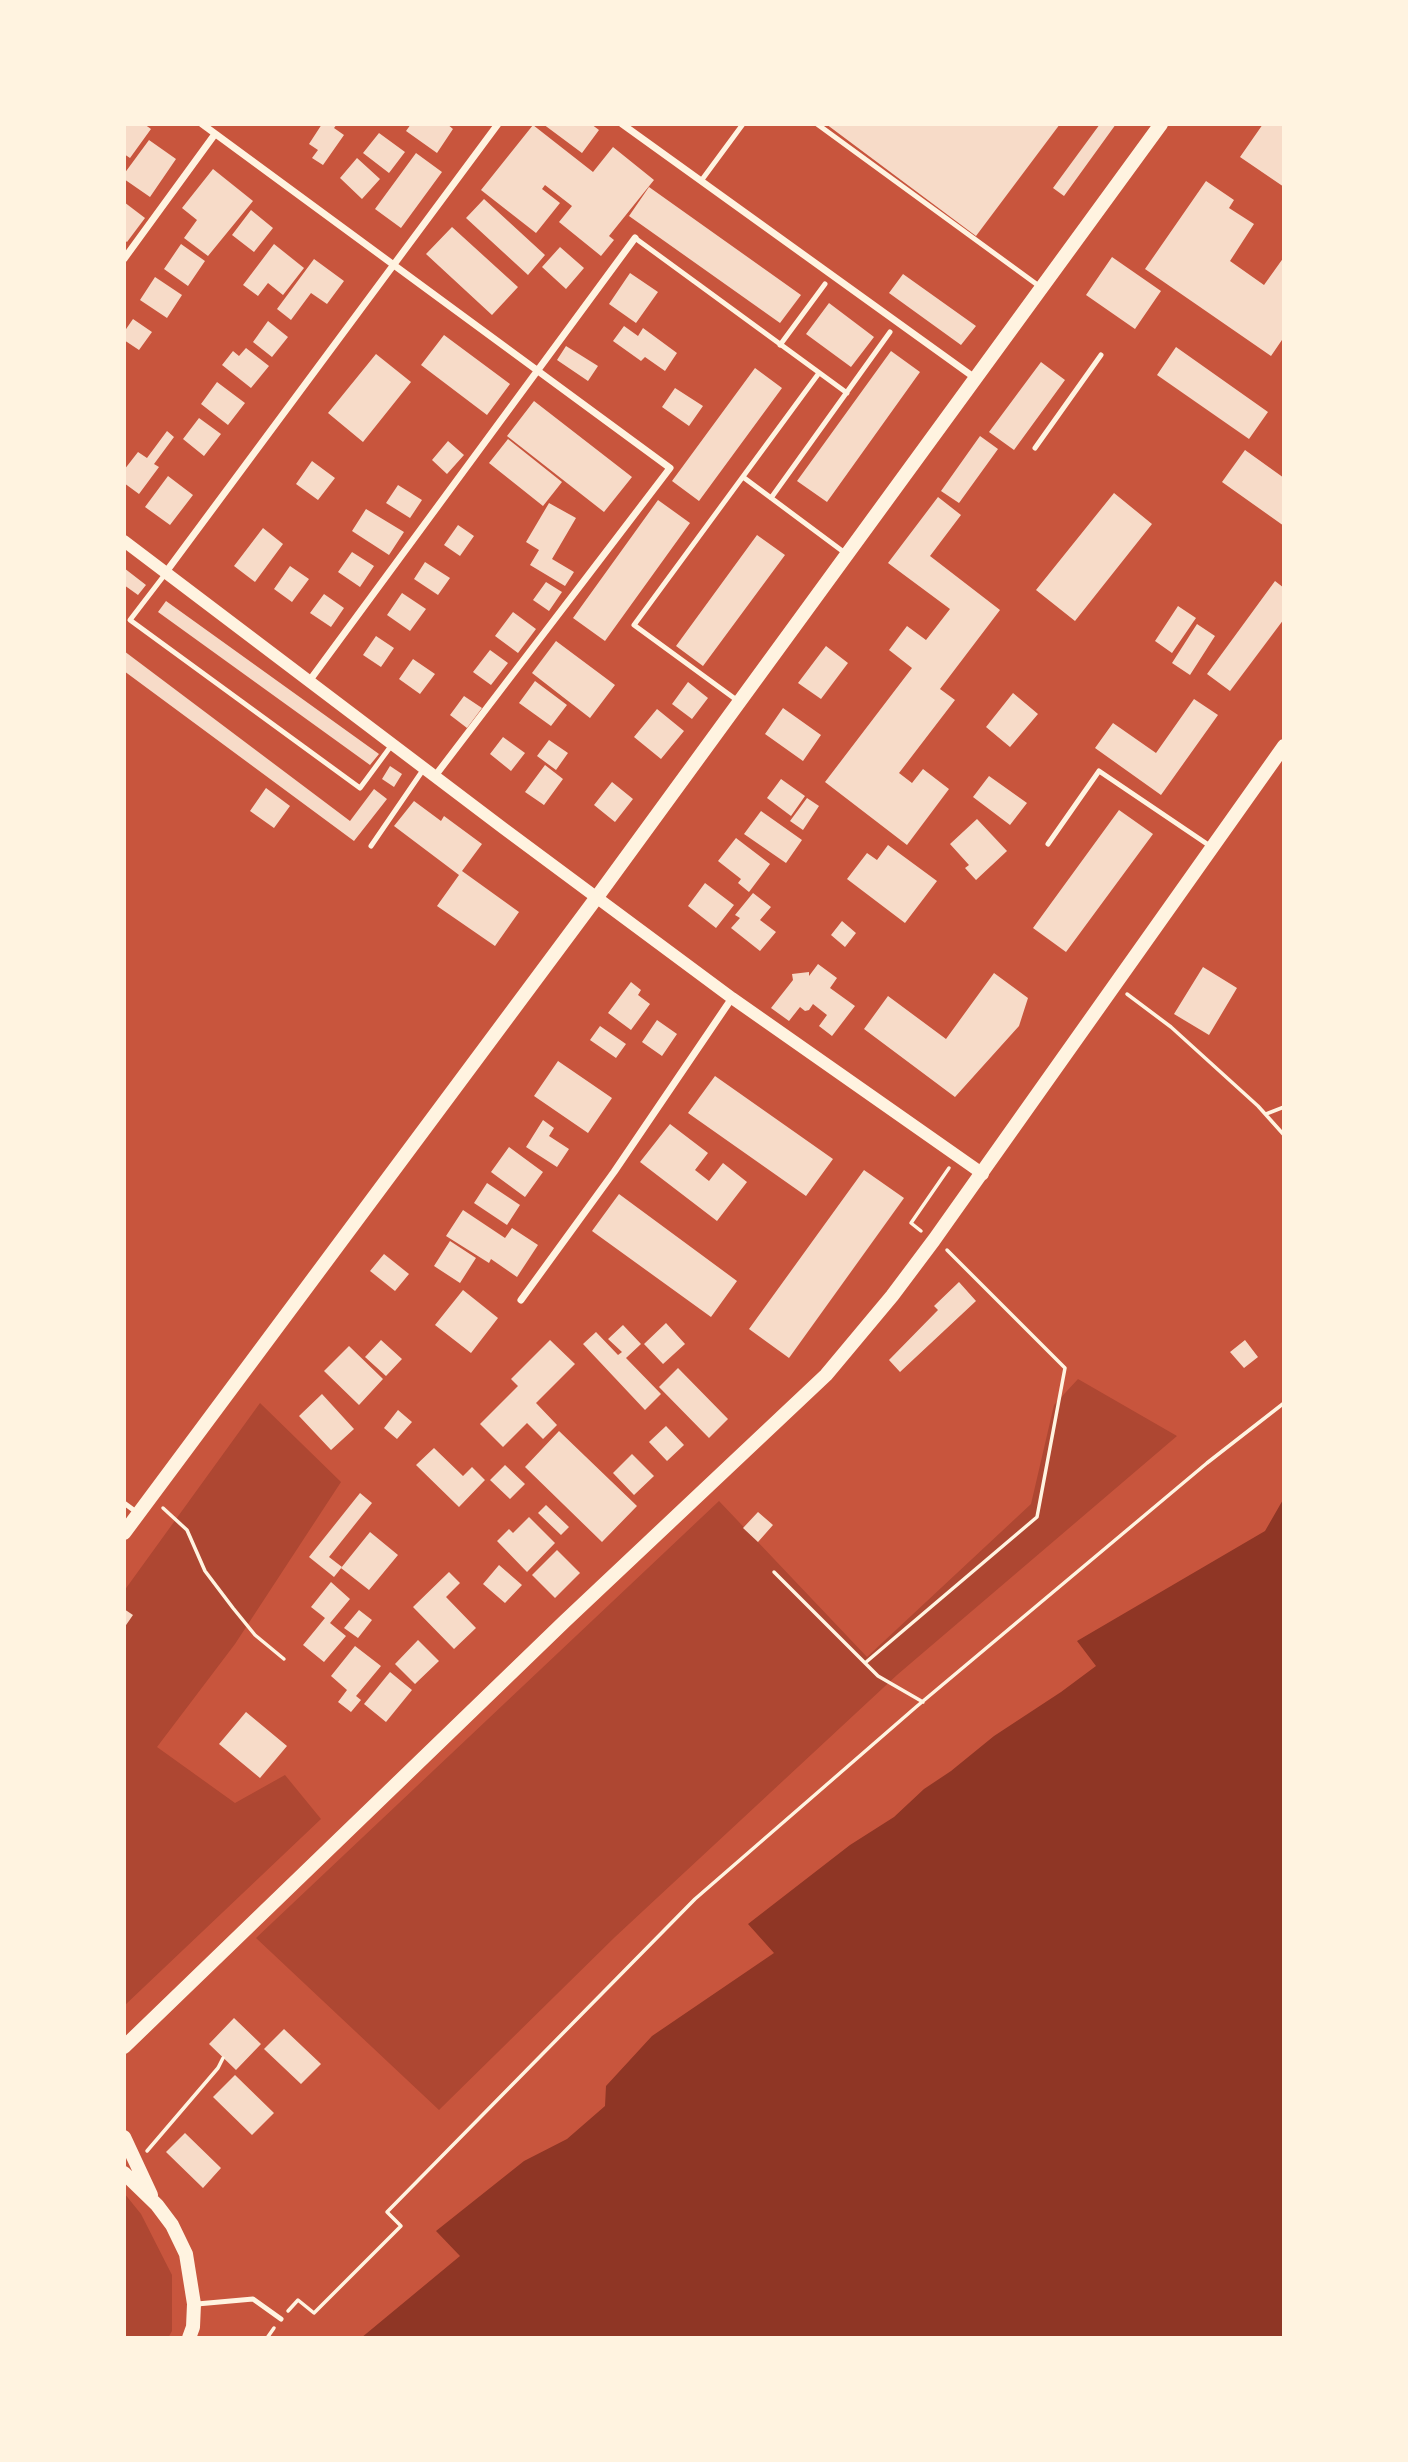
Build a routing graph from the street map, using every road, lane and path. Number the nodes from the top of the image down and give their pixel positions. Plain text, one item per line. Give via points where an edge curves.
1 (202, 124) edge
2 (498, 124) edge
3 (622, 124) edge
4 (743, 124) edge
5 (817, 124) edge
6 (1161, 124) edge
7 (215, 134) junction
8 (701, 181) junction
9 (635, 238) joint
10 (124, 259) edge
11 (394, 265) junction
12 (825, 284) dead end
13 (1042, 288) junction
14 (890, 332) dead end
15 (780, 345) junction
16 (1101, 355) dead end
17 (538, 371) junction
18 (820, 373) junction
19 (976, 378) junction
20 (847, 393) junction
21 (1035, 448) dead end
22 (743, 477) junction
23 (771, 498) junction
24 (124, 541) edge
25 (847, 555) junction
26 (166, 572) junction
27 (124, 616) edge
28 (130, 620) junction
29 (310, 680) junction
30 (739, 702) junction
31 (393, 743) junction
32 (1284, 747) edge
33 (430, 772) junction
34 (1048, 845) dead end
35 (371, 846) dead end
36 (1213, 848) junction
37 (597, 897) junction
38 (1116, 985) junction
39 (732, 998) junction
40 (1284, 1107) edge
41 (1265, 1114) junction
42 (1284, 1135) edge
43 (957, 1156) junction
44 (983, 1174) junction
45 (934, 1240) junction
46 (521, 1300) dead end
47 (1284, 1403) edge
48 (150, 1498) junction
49 (124, 1503) edge
50 (139, 1514) junction
51 (124, 1533) edge
52 (774, 1572) dead end
53 (284, 1659) dead end
54 (865, 1663) junction
55 (923, 1702) junction
56 (124, 2047) edge
57 (223, 2058) dead end
58 (124, 2137) edge
59 (130, 2168) edge
60 (194, 2304) junction
61 (281, 2319) junction
62 (189, 2338) edge
63 (267, 2338) edge

1 - 7 street
2 - 11 street
3 - 8 street
4 - 8 lane
5 - 13 lane
6 - 13 main road
7 - 10 street
7 - 11 street
8 - 19 street
9 - 15 lane
9 - 17 street
11 - 17 street
11 - 26 street
12 - 15 lane
13 - 19 main road
14 - 20 lane
15 - 18 lane
16 - 21 lane
17 - 29 street
17 - 33 street via 670,468
18 - 20 lane
18 - 22 lane
19 - 25 main road
20 - 23 lane
22 - 23 lane
22 - 30 lane via 634,625
23 - 25 lane
24 - 26 street
25 - 30 main road
26 - 28 lane
26 - 29 street
27 - 28 lane
28 - 31 lane via 360,788
29 - 31 street
30 - 37 main road
31 - 33 street
32 - 36 main road
33 - 35 lane
33 - 37 street
34 - 36 lane via 1099,771
36 - 38 main road
37 - 39 street
37 - 48 main road
38 - 41 path via 1171,1027
38 - 44 main road
39 - 43 street
39 - 46 street
40 - 41 path
41 - 42 path
43 - 44 street
43 - 45 path via 911,1223
44 - 45 main road
45 - 54 path via 1065,1368 1037,1517
45 - 56 main road via 825,1375
47 - 55 path
48 - 50 main road
48 - 53 path via 187,1530 205,1571 255,1635
49 - 50 lane
50 - 51 main road
52 - 54 path
54 - 55 path via 878,1676
55 - 61 path via 686,1909 387,2212 401,2226 314,2313 298,2300
57 - 59 path
58 - 59 main road
59 - 60 main road via 172,2225 186,2254
60 - 61 lane via 253,2299
60 - 62 main road
61 - 63 path

